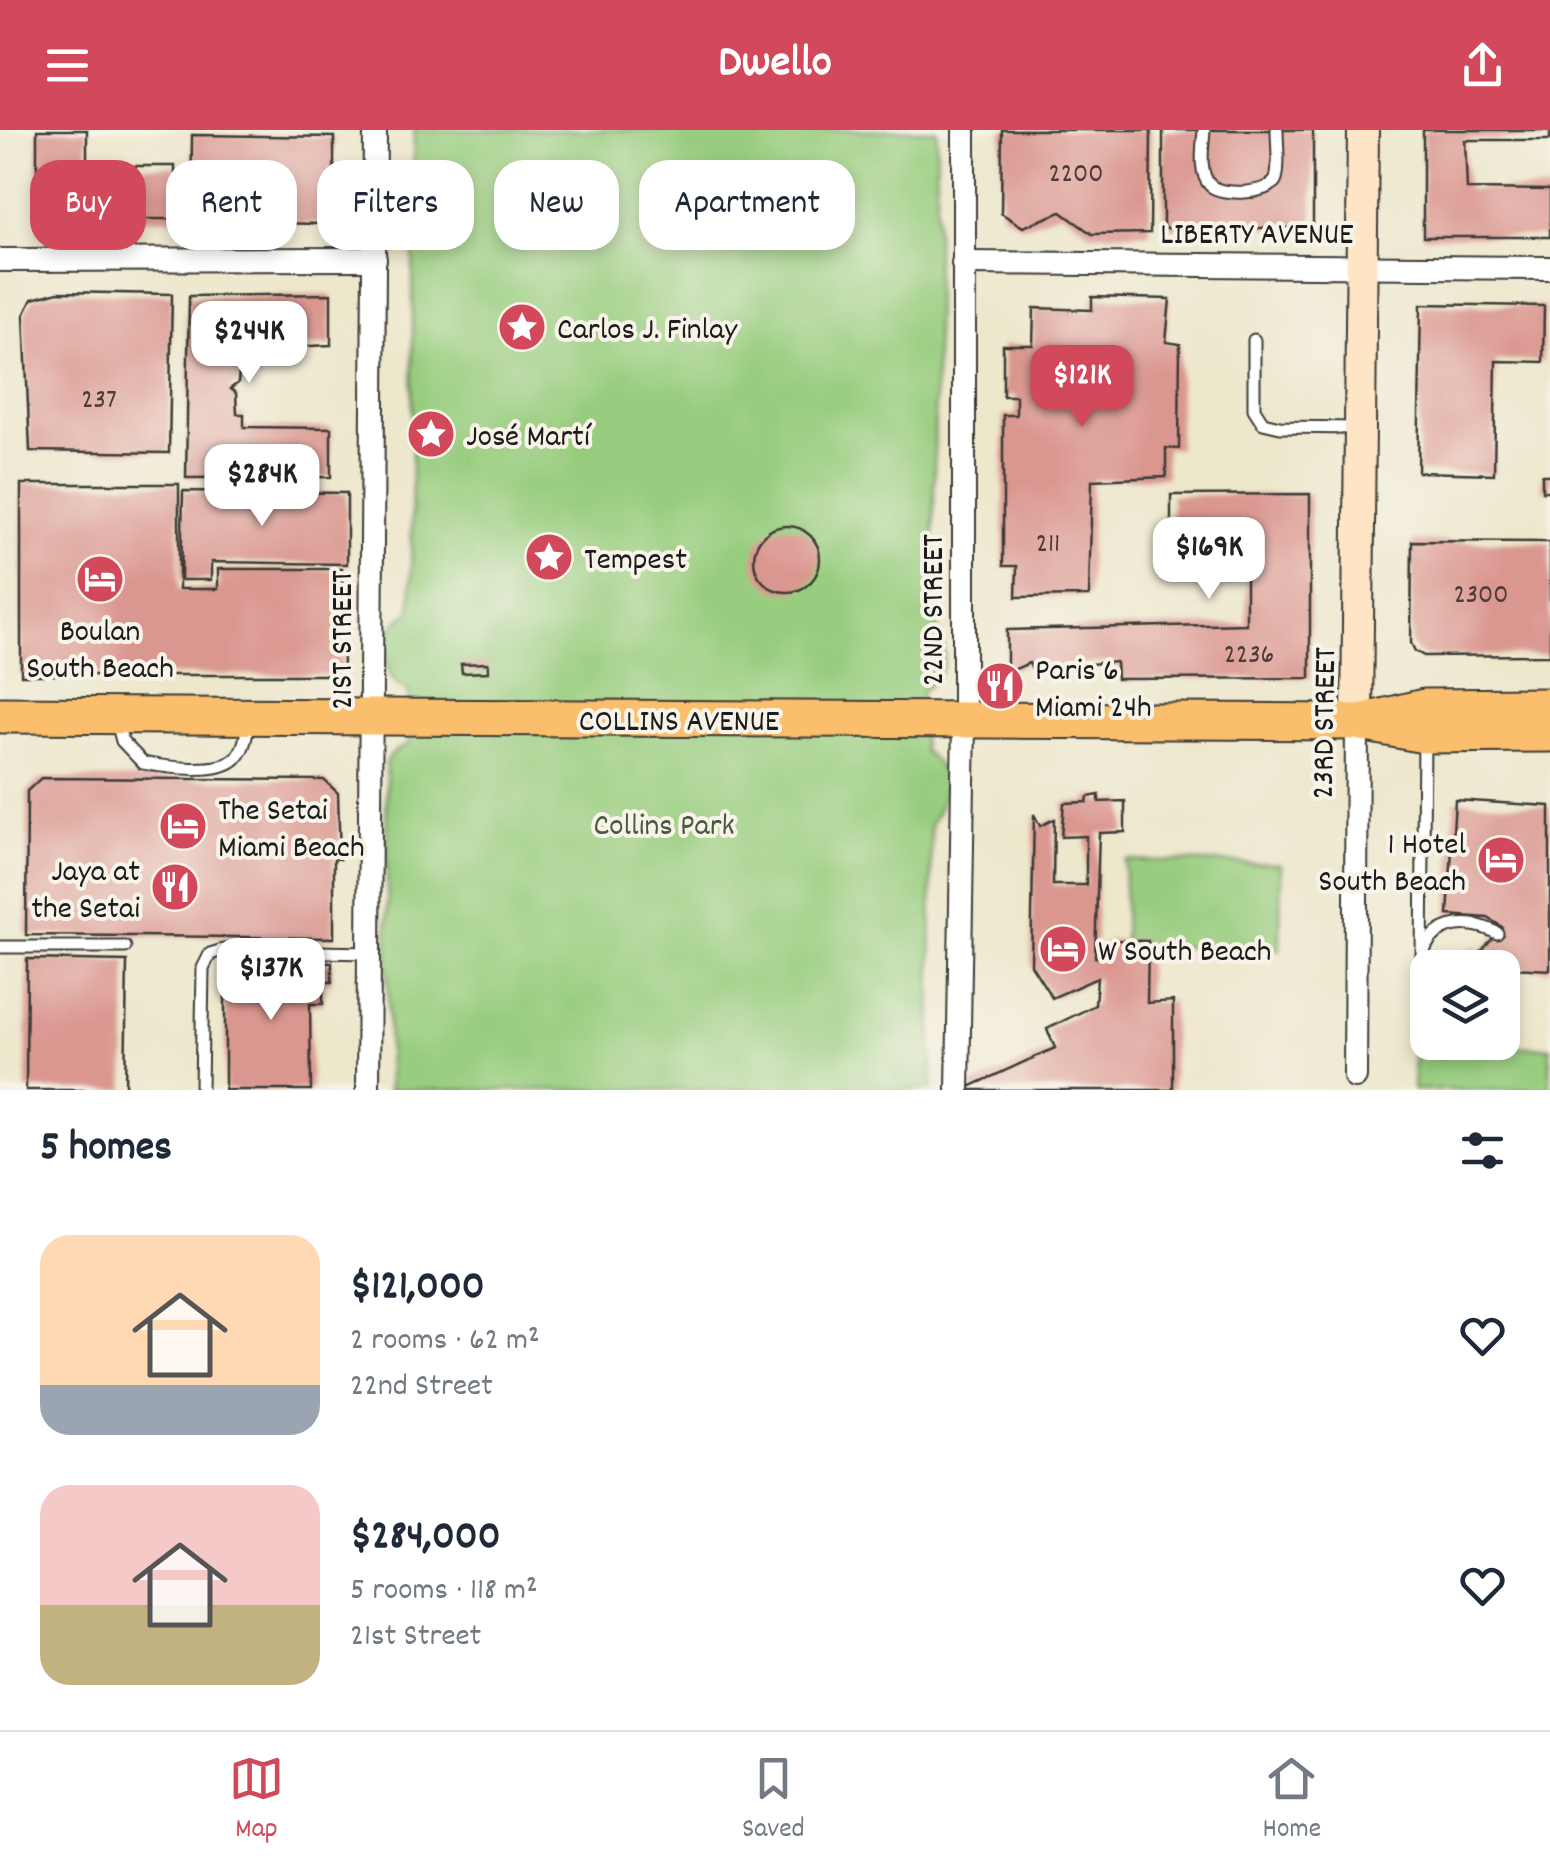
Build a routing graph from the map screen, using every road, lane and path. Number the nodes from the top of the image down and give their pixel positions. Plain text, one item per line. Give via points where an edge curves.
1 (376, 130) edge
2 (964, 130) edge
3 (1204, 130) edge
4 (1277, 130) edge
5 (1363, 130) edge
6 (375, 259) junction
7 (0, 260) edge
8 (963, 263) junction
9 (1363, 265) junction
10 (1550, 268) edge
11 (1254, 340) dead end
12 (1361, 428) junction
13 (1550, 706) edge
14 (0, 715) edge
15 (116, 716) junction
16 (249, 717) junction
17 (372, 718) junction
18 (964, 720) junction
19 (1424, 721) junction
20 (1357, 722) junction
21 (1550, 734) edge
22 (1497, 933) dead end
23 (0, 947) edge
24 (125, 947) dead end
25 (1422, 950) edge
26 (1425, 950) edge
27 (369, 953) junction
28 (1355, 1077) dead end
29 (201, 1090) edge
30 (368, 1090) edge
31 (958, 1090) edge

1 - 6 street, 21ST STREET
2 - 8 street, 22ND STREET
3 - 4 lane via 1208,184 1217,191 1260,192 1277,176
5 - 9 main road, 23RD STREET
6 - 7 street
6 - 17 street, 21ST STREET
8 - 9 street, LIBERTY AVENUE
8 - 18 street, 22ND STREET
9 - 10 street, LIBERTY AVENUE
9 - 12 main road, 23RD STREET
11 - 12 lane via 1254,409 1263,423
12 - 20 main road, 23RD STREET
13 - 19 main road, COLLINS AVENUE
14 - 15 main road, COLLINS AVENUE
15 - 16 main road, COLLINS AVENUE
15 - 16 lane via 122,741 143,763 197,768 239,756
16 - 17 main road, COLLINS AVENUE
17 - 18 main road, COLLINS AVENUE
17 - 27 street, 21ST STREET
18 - 20 main road, COLLINS AVENUE
18 - 31 street, 22ND STREET
19 - 20 main road, COLLINS AVENUE
19 - 21 main road, COLLINS AVENUE
19 - 25 lane
20 - 28 street, 23RD STREET
22 - 26 lane via 1480,924 1450,925
23 - 24 lane
27 - 29 lane via 210,954 203,968
27 - 30 street, 21ST STREET

